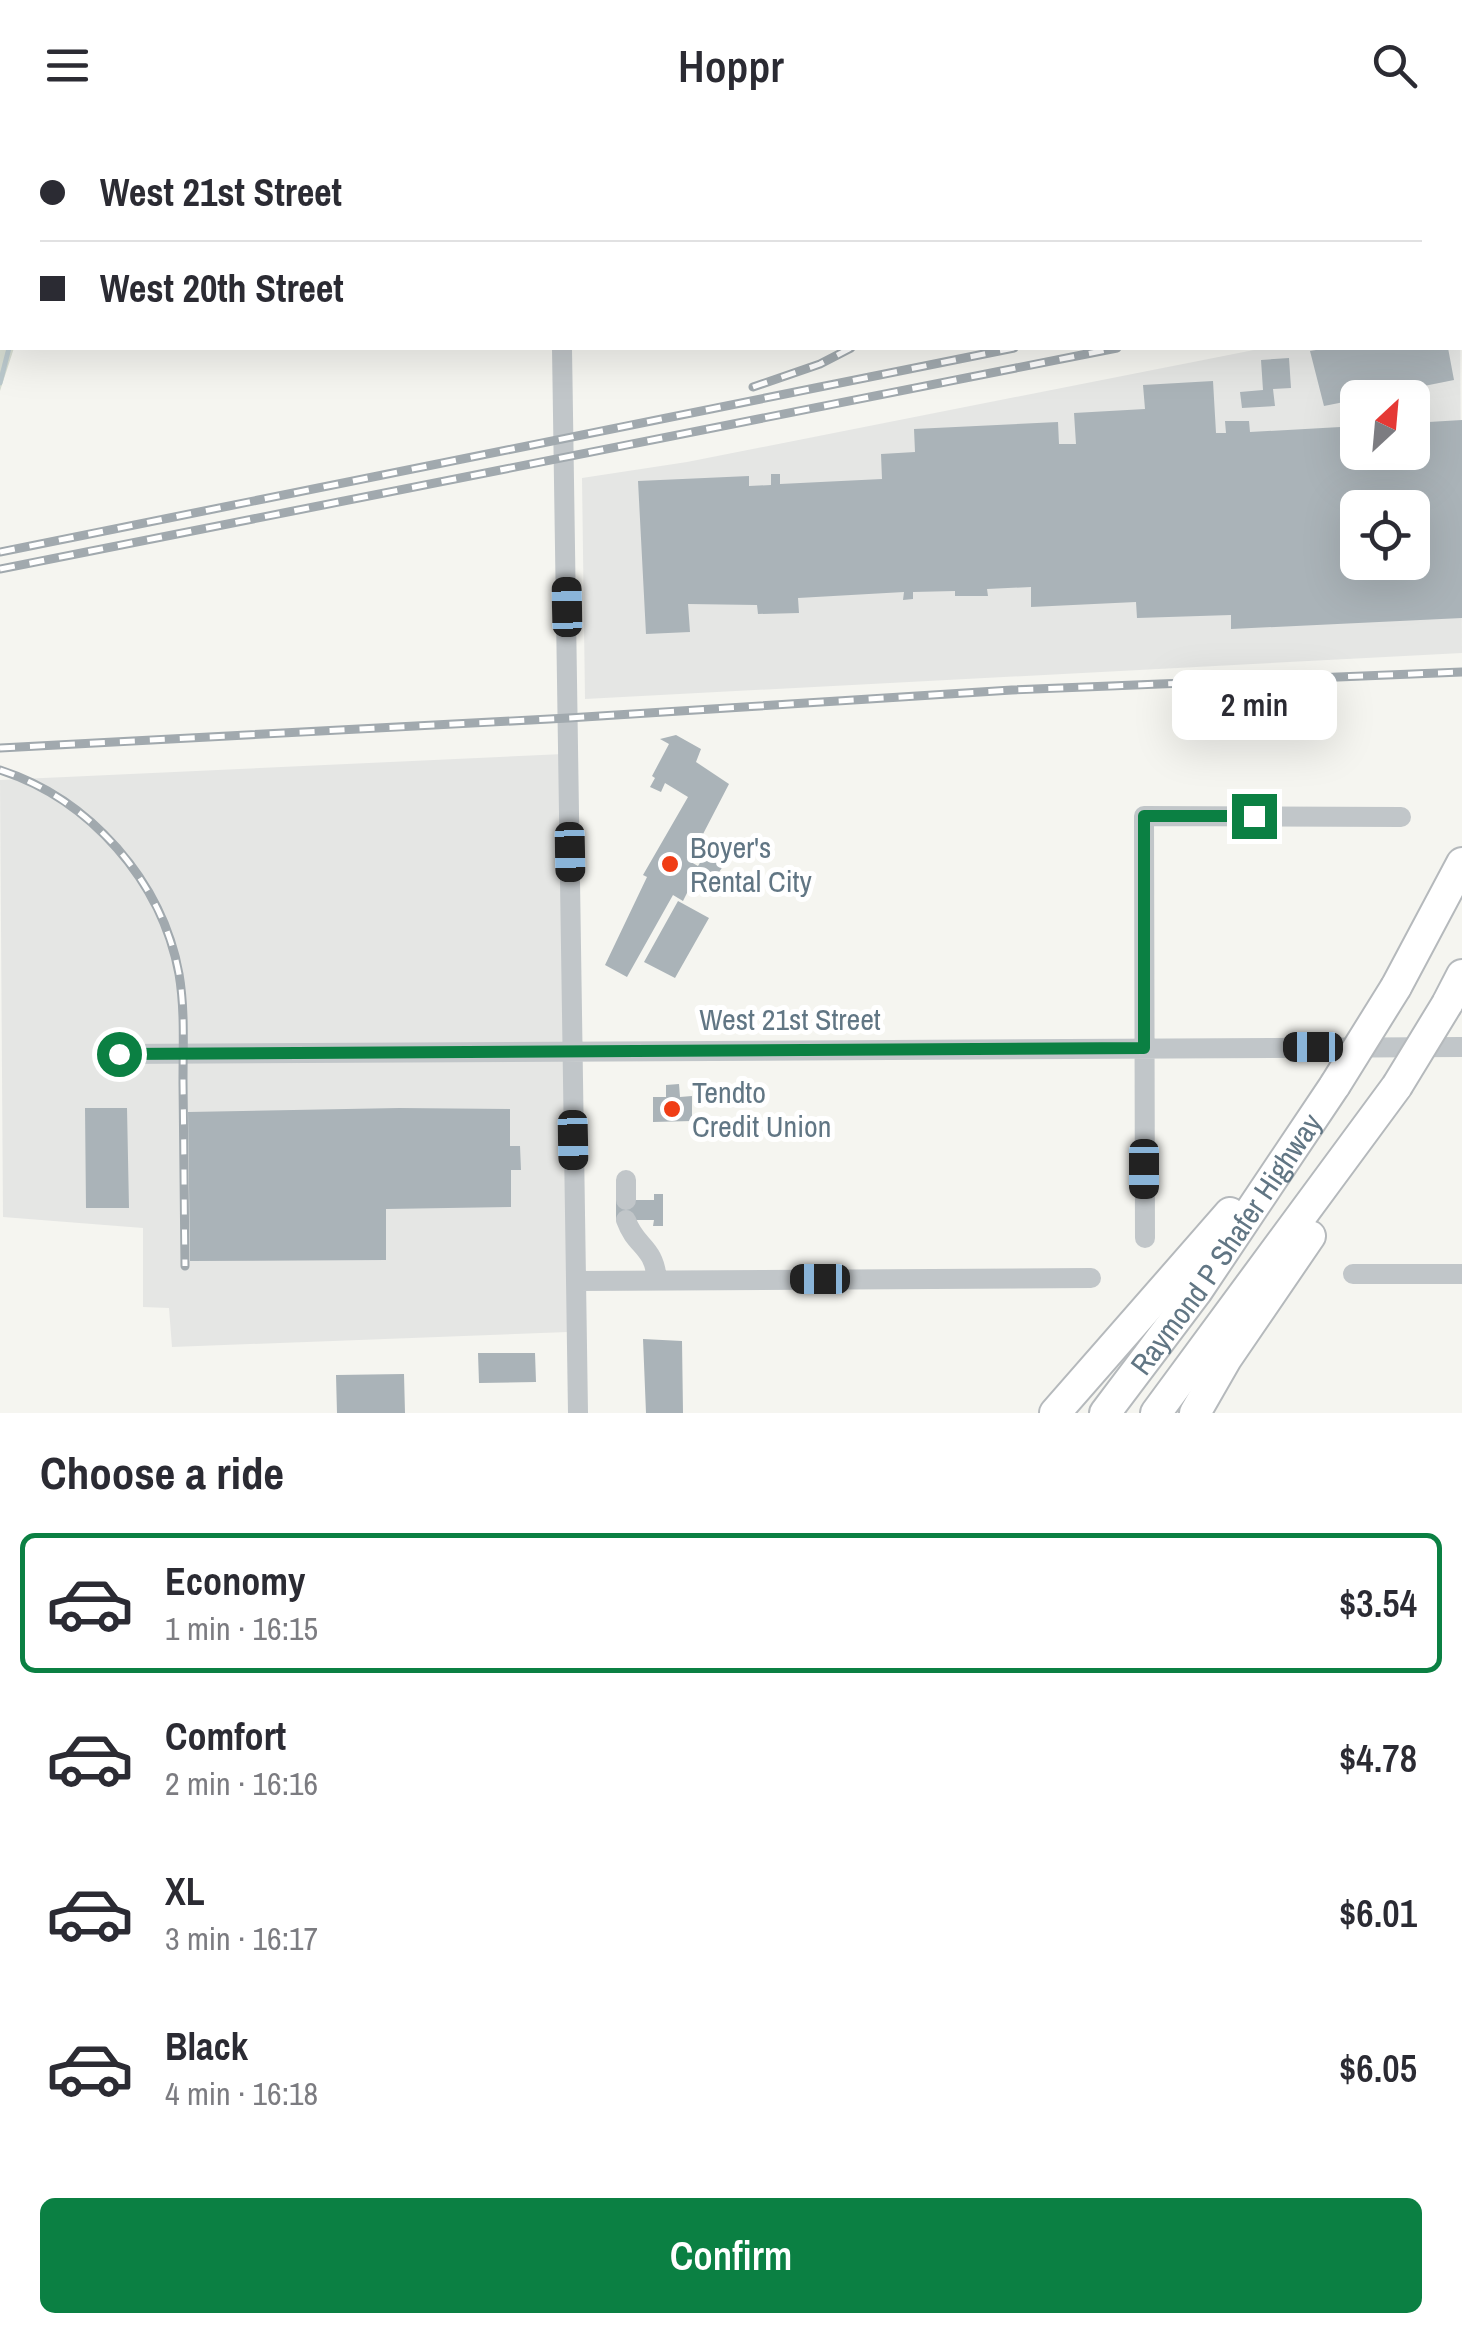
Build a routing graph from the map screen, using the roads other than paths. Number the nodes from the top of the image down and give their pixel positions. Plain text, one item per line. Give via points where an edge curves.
1 (562, 350) edge
2 (1402, 817) dead end
3 (1462, 863) edge
4 (1462, 975) edge
5 (1462, 1047) edge
6 (1144, 1048) junction
7 (572, 1050) junction
8 (119, 1054) dead end
9 (1396, 1086) junction
10 (1298, 1136) junction
11 (626, 1200) dead end
12 (1145, 1238) dead end
13 (1353, 1274) dead end
14 (1462, 1274) edge
15 (1090, 1278) dead end
16 (657, 1280) junction
17 (576, 1281) junction
18 (578, 1413) edge
19 (1055, 1413) edge
20 (1105, 1413) edge
21 (1156, 1413) edge
22 (1195, 1413) edge

1 - 7 street
2 - 6 street via 1144,816
3 - 10 highway, Raymond P Shafer Highway, bridge via 1396,987
4 - 9 highway, Raymond P Shafer Highway, bridge
5 - 6 street, West 21st Street
6 - 7 street, West 21st Street
6 - 12 street
7 - 8 street, West 21st Street
7 - 17 street
9 - 21 highway, Raymond P Shafer Highway
9 - 22 highway via 1306,1244
10 - 19 highway
10 - 20 highway, Raymond P Shafer Highway via 1197,1290
11 - 16 street via 634,1236 654,1258
13 - 14 street
15 - 16 street
16 - 17 street
17 - 18 street

